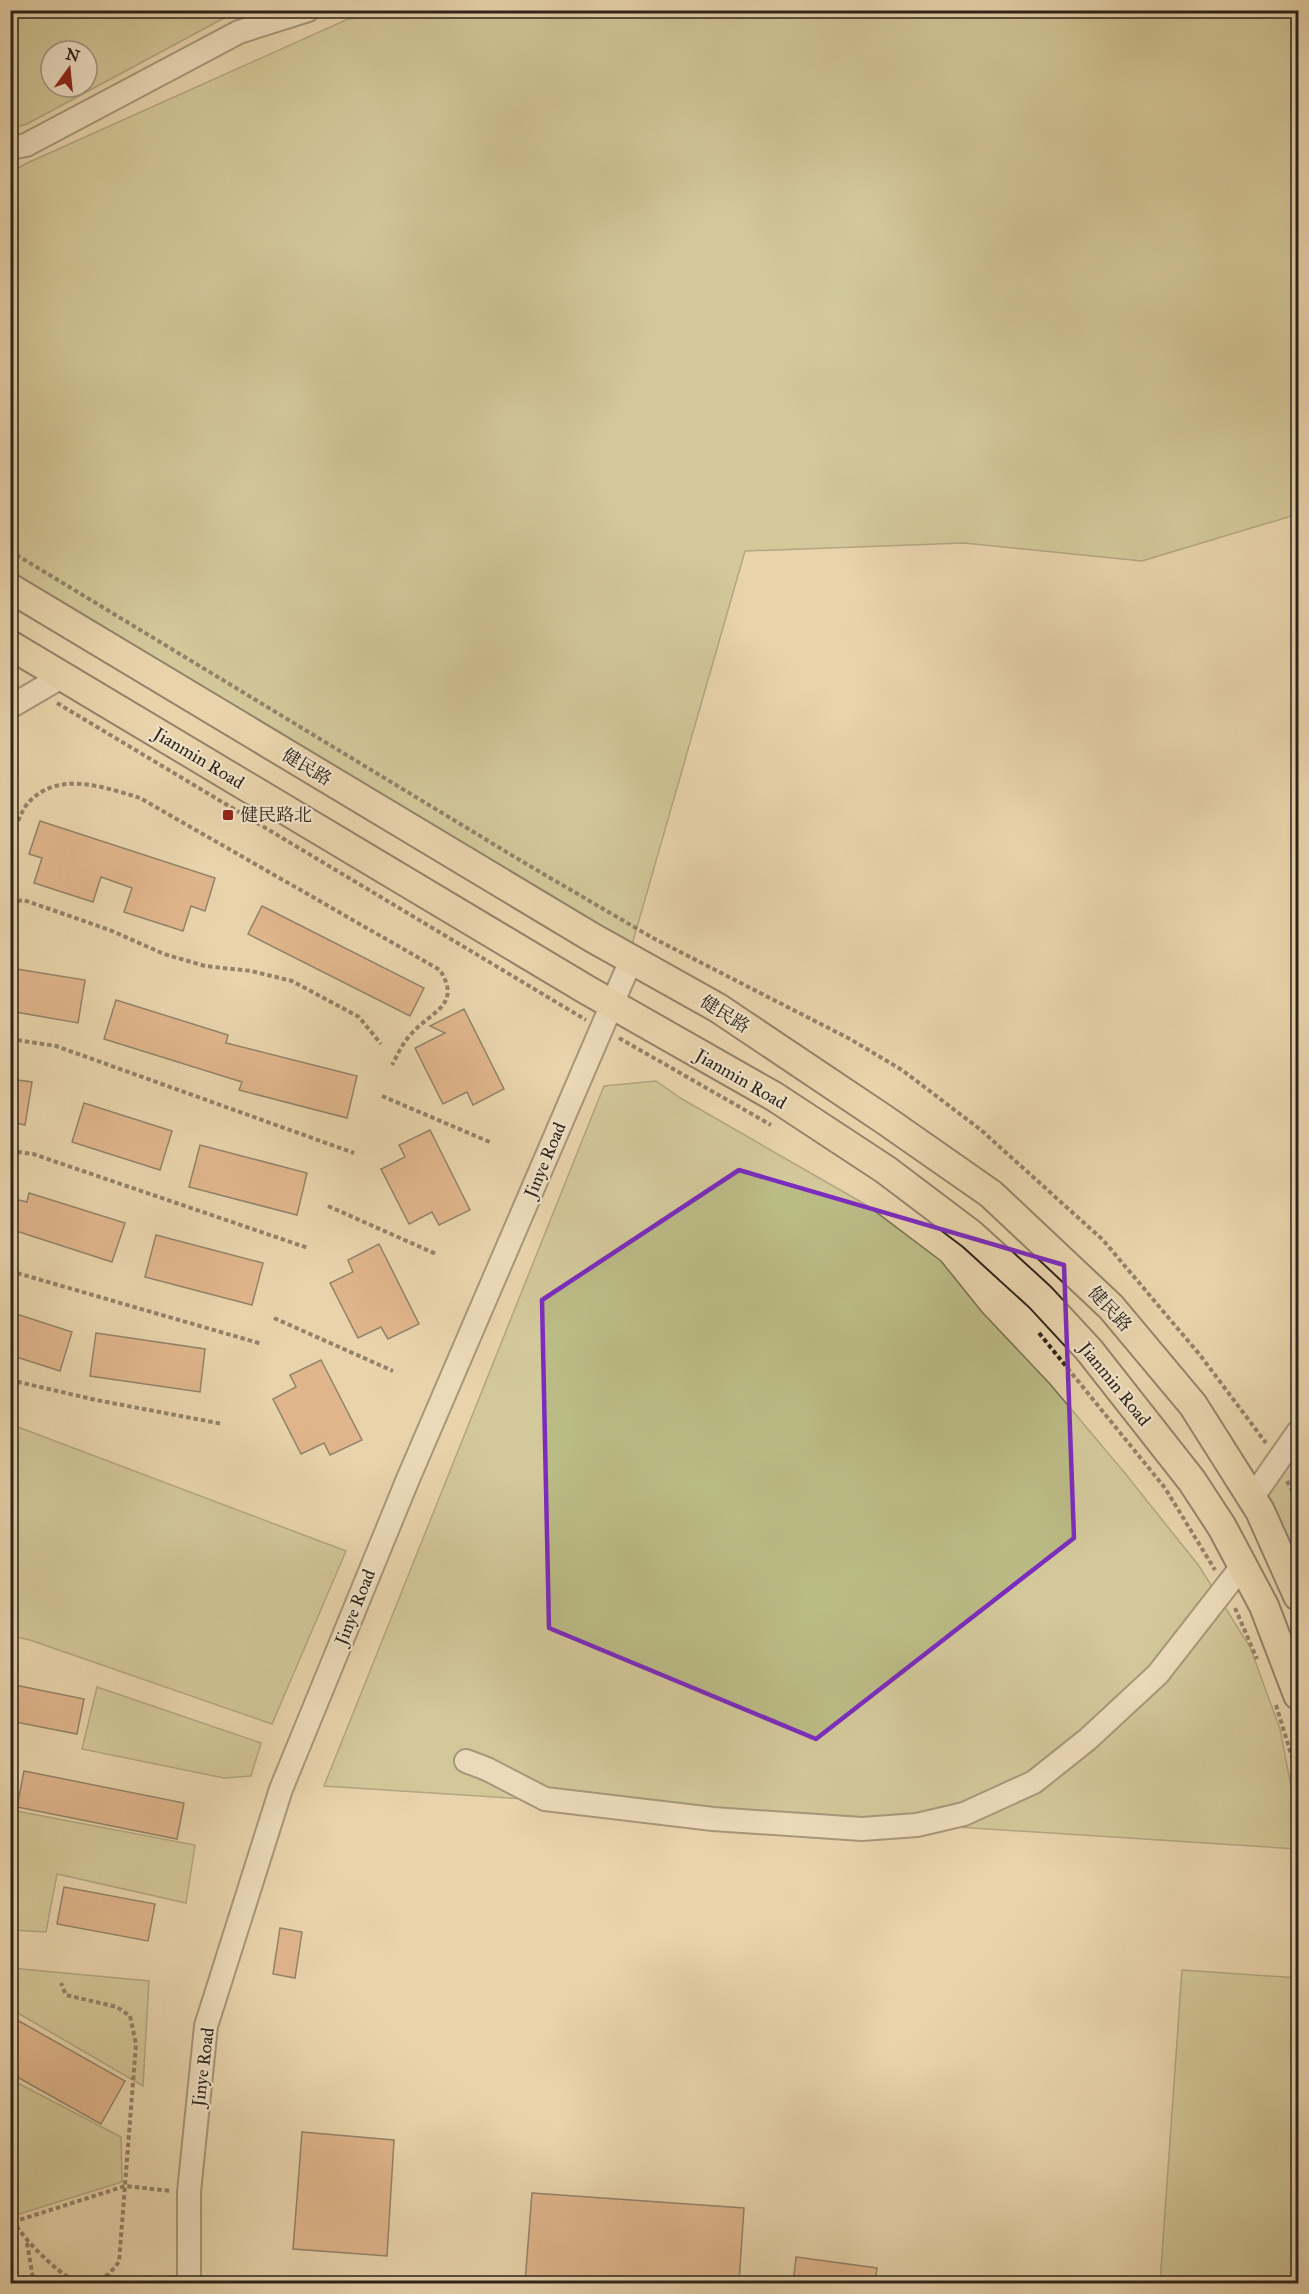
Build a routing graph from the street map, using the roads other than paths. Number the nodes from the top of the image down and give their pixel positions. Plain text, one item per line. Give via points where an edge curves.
1 (308, 10) edge
2 (10, 148) edge
3 (10, 588) edge
4 (10, 645) edge
5 (63, 676) junction
6 (10, 707) edge
7 (630, 960) junction
8 (606, 1016) junction
9 (1299, 1432) edge
10 (1252, 1498) junction
11 (1243, 1565) junction
12 (1299, 1596) edge
13 (1286, 1696) edge
14 (466, 1761) dead end
15 (189, 2283) edge

1 - 2 street via 239,32 26,145
3 - 7 main road, 健民路
4 - 5 main road, Jianmin Road
5 - 6 street
5 - 8 main road, Jianmin Road
7 - 8 street, Jinye Road
7 - 10 main road, 健民路 via 718,1008 992,1194 1112,1307 1193,1405
8 - 11 main road, Jianmin Road via 775,1097 886,1170 972,1235 1040,1297 1089,1350 1192,1481
8 - 15 street, Jinye Road via 408,1479 281,1789 206,2026 189,2192
9 - 10 street
10 - 12 main road, 健民路
11 - 13 main road, Jianmin Road via 1264,1605
11 - 14 street via 1158,1674 1088,1739 1034,1782 964,1814 917,1825 862,1829 713,1819 545,1799

